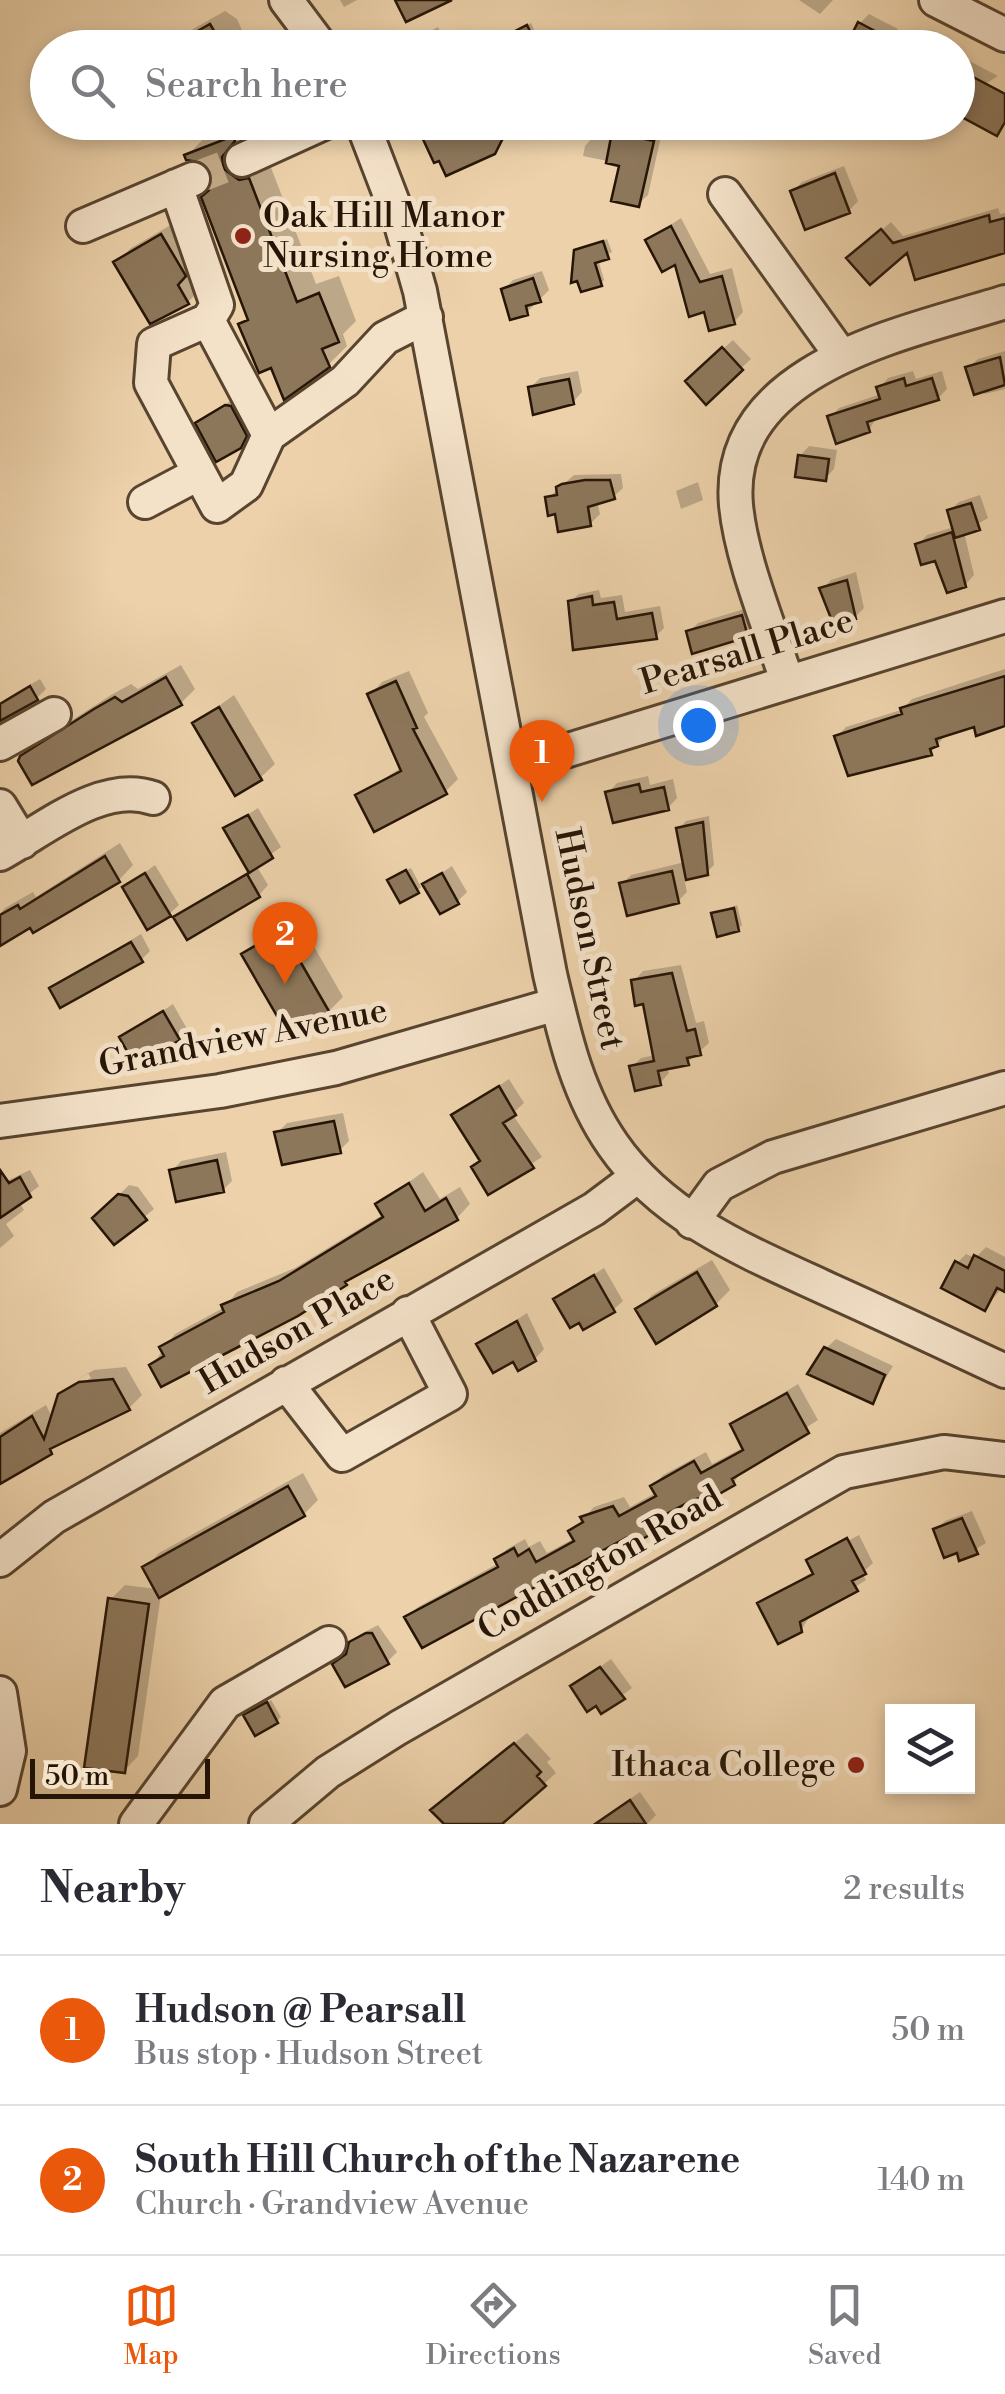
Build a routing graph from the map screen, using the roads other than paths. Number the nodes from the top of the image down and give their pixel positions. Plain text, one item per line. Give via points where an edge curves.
1 (286, 0) edge
2 (936, 0) edge
3 (308, 30) edge
4 (1005, 34) edge
5 (286, 140) edge
6 (369, 140) edge
7 (242, 160) tunnel mouth
8 (725, 194) dead end
9 (83, 226) dead end
10 (1005, 302) edge
11 (426, 317) junction
12 (208, 320) junction
13 (840, 354) junction
14 (269, 435) junction
15 (198, 474) junction
16 (145, 502) dead end
17 (1005, 616) edge
18 (787, 681) junction
19 (54, 714) dead end
20 (0, 744) edge
21 (513, 767) junction
22 (154, 798) dead end
23 (0, 806) edge
24 (11, 848) edge
25 (557, 1004) junction
26 (1005, 1088) edge
27 (0, 1121) edge
28 (638, 1176) junction
29 (692, 1222) junction
30 (408, 1313) junction
31 (1005, 1371) edge
32 (286, 1383) junction
33 (1005, 1459) edge
34 (0, 1560) edge
35 (329, 1643) dead end
36 (0, 1693) edge
37 (0, 1789) edge
38 (136, 1824) edge
39 (266, 1824) edge

1 - 3 street
2 - 4 street
5 - 7 street
6 - 11 street, Hudson Street
8 - 13 street
9 - 12 street via 185,182 217,305
10 - 13 street
11 - 14 street via 384,338 346,381
11 - 21 street, Hudson Street
12 - 14 street
12 - 15 street via 154,344 151,383
13 - 18 street via 773,405 745,448 737,478 741,529
14 - 15 street via 246,484 217,506
15 - 16 street
17 - 18 street, Pearsall Place
18 - 21 street, Pearsall Place
19 - 20 street
21 - 25 street, Hudson Street
22 - 24 street via 118,793
23 - 24 street
25 - 27 street, Grandview Avenue via 336,1068
25 - 28 street, Hudson Street via 592,1108
26 - 29 street via 773,1157 720,1185
28 - 29 street, Hudson Street
28 - 30 street, Hudson Place via 594,1209
29 - 31 street, Hudson Street
30 - 32 street, Hudson Place
30 - 32 street via 450,1394 342,1456
32 - 34 street, Hudson Place via 54,1517
33 - 39 street, Coddington Road via 944,1452 844,1472 398,1728 328,1772
35 - 38 street via 225,1703
36 - 37 street via 9,1751

